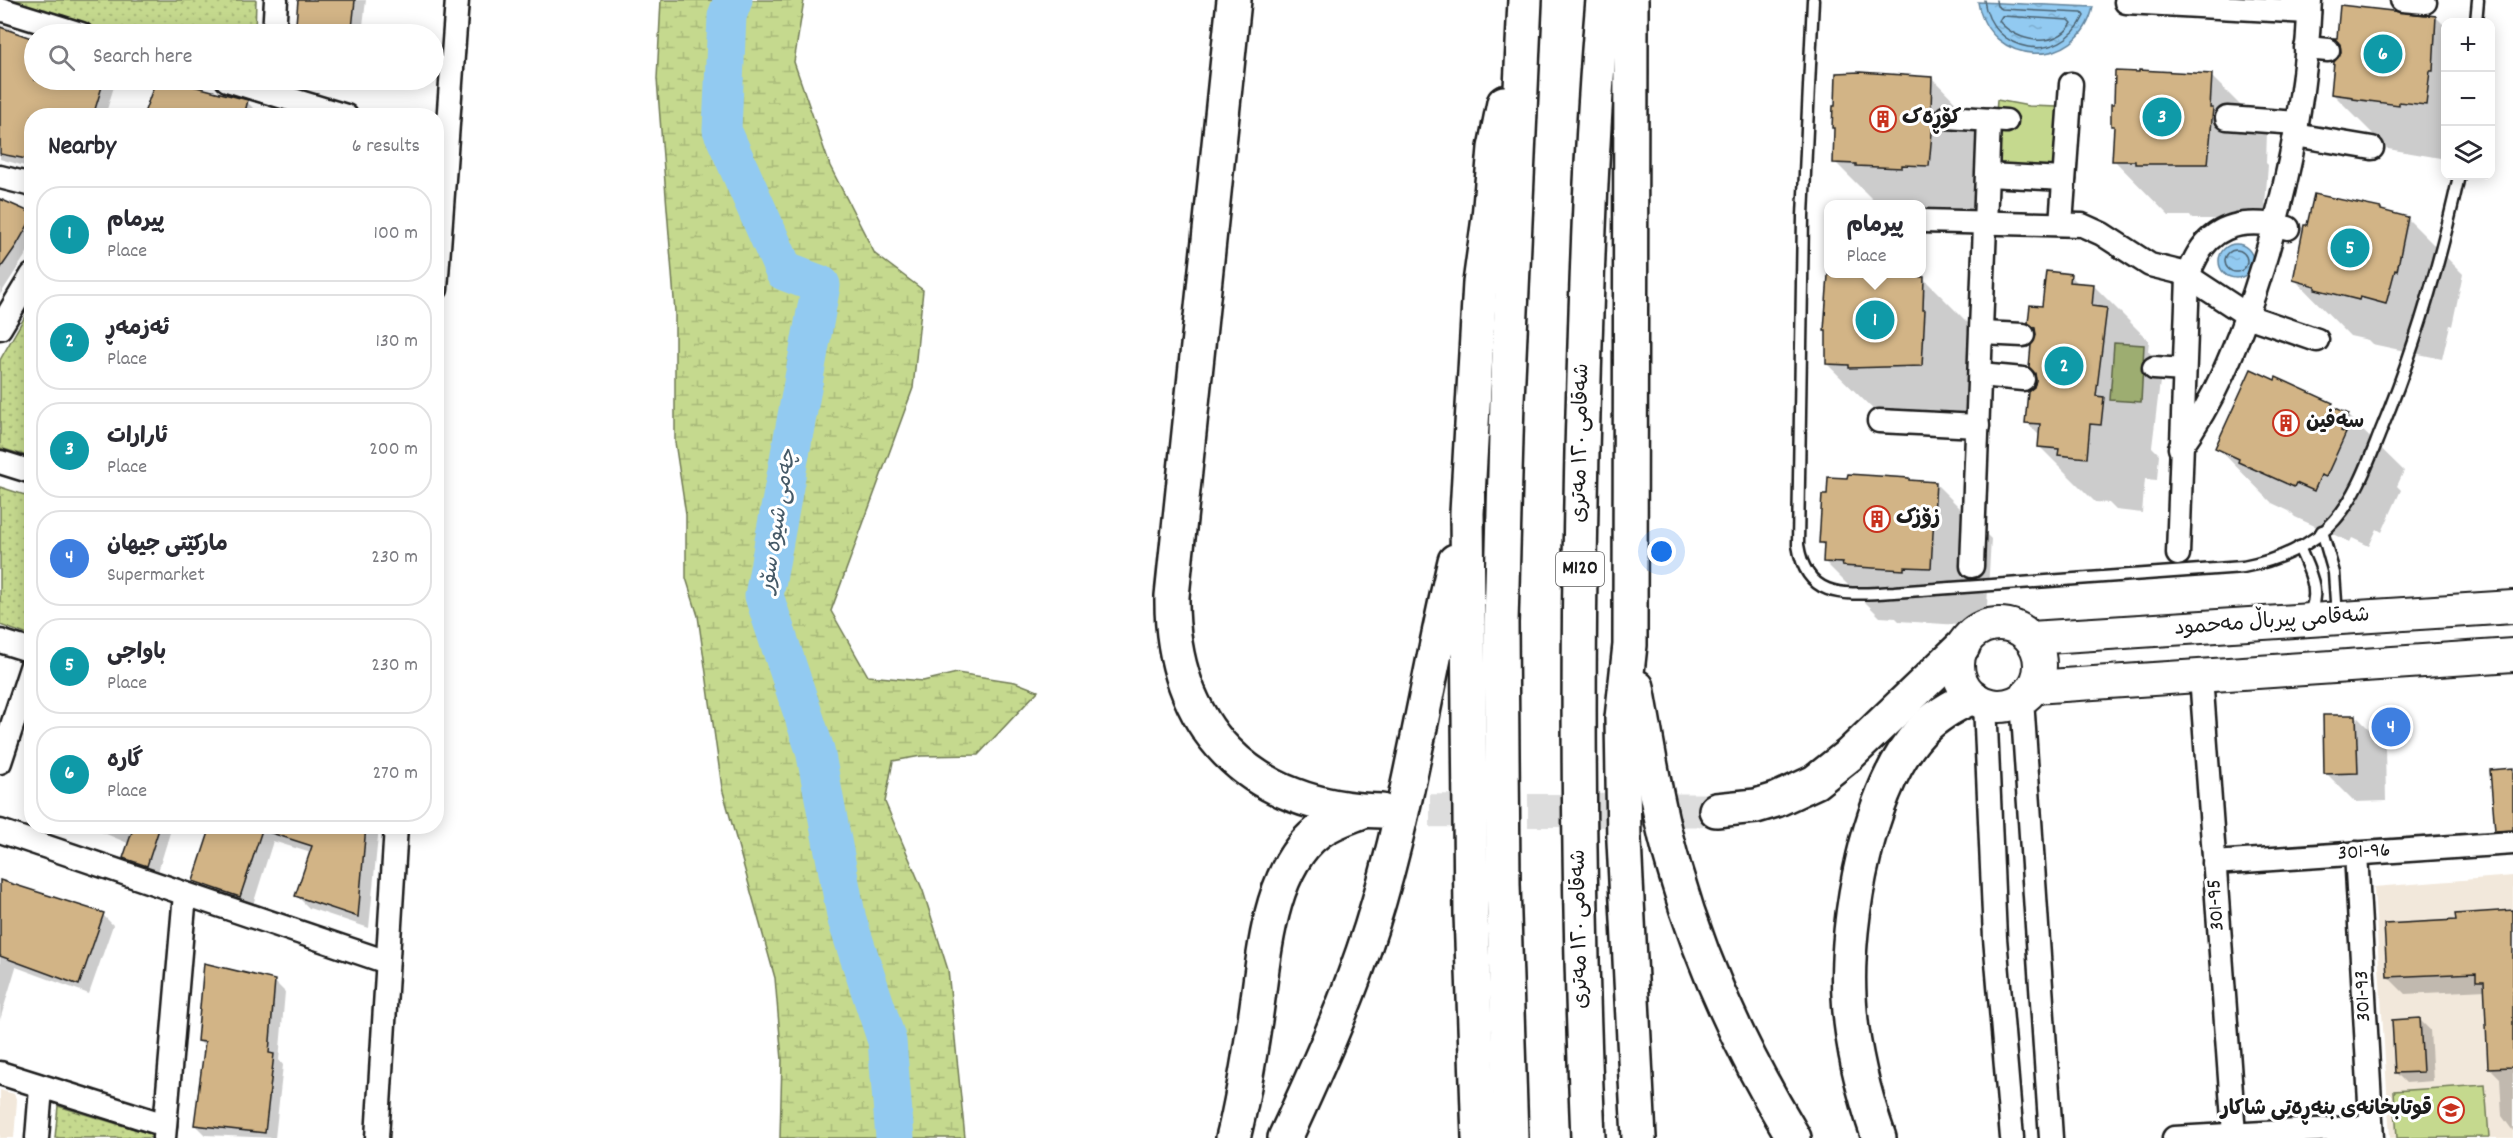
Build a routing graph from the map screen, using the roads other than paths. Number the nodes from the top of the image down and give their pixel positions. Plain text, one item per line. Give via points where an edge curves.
1 (276, 0) edge
2 (457, 0) edge
3 (1234, 0) edge
4 (1603, 0) edge
5 (1631, 0) edge
6 (1813, 0) edge
7 (2403, 0) edge
8 (2478, 0) edge
9 (2126, 2) dead end
10 (2425, 2) dead end
11 (1524, 6) edge
12 (2309, 6) edge
13 (0, 9) edge
14 (2476, 18) edge
15 (49, 24) edge
16 (275, 24) edge
17 (2072, 84) dead end
18 (280, 90) edge
19 (326, 108) edge
20 (1947, 117) dead end
21 (2227, 118) dead end
22 (444, 125) edge
23 (2296, 129) junction
24 (2372, 148) dead end
25 (1988, 175) junction
26 (0, 177) edge
27 (2064, 179) junction
28 (2458, 180) edge
29 (24, 183) edge
30 (1926, 221) edge
31 (1986, 224) junction
32 (2061, 224) junction
33 (2282, 226) junction
34 (2188, 277) junction
35 (24, 288) edge
36 (2247, 315) junction
37 (0, 328) edge
38 (1982, 333) junction
39 (2023, 335) dead end
40 (2317, 340) dead end
41 (2154, 368) dead end
42 (2184, 370) junction
43 (1980, 375) junction
44 (2023, 379) dead end
45 (1879, 421) dead end
46 (1978, 426) junction
47 (2180, 448) junction
48 (0, 462) edge
49 (24, 470) edge
50 (1467, 513) junction
51 (2322, 531) junction
52 (2300, 547) junction
53 (2178, 555) dead end
54 (1972, 566) dead end
55 (2513, 607) edge
56 (2337, 619) junction
57 (2305, 621) junction
58 (2031, 638) junction
59 (0, 641) edge
60 (1630, 645) junction
61 (1963, 646) junction
62 (24, 648) edge
63 (2513, 656) edge
64 (2202, 676) junction
65 (24, 689) edge
66 (2028, 693) junction
67 (1979, 700) junction
68 (0, 762) edge
69 (1716, 810) tunnel mouth
70 (0, 831) edge
71 (395, 834) edge
72 (2513, 843) edge
73 (2356, 853) junction
74 (2214, 863) junction
75 (185, 894) junction
76 (387, 962) junction
77 (0, 1073) edge
78 (41, 1088) junction
79 (165, 1131) edge
80 (2371, 1132) edge
81 (2234, 1134) junction
82 (37, 1138) edge
83 (377, 1138) edge
84 (1233, 1138) edge
85 (1285, 1138) edge
86 (1479, 1138) edge
87 (1511, 1138) edge
88 (1588, 1138) edge
89 (1639, 1138) edge
90 (1794, 1138) edge
91 (1879, 1138) edge
92 (2012, 1138) edge
93 (2051, 1138) edge
94 (2174, 1138) edge

1 - 16 street
2 - 22 street
3 - 84 highway via 1172,596 1174,642 1196,709 1239,763 1292,796 1332,807 1372,811 1340,819 1317,832 1289,867 1271,921 1248,1070
4 - 88 highway, شەقامی ١٢٠ مەتری / M120 via 1586,300 1581,512 1579,770
5 - 60 highway
6 - 52 lane via 1798,429 1798,546 1808,576 1832,591 1893,592 2243,567
7 - 10 street
8 - 14 lane
9 - 12 street
11 - 50 highway via 1495,148 1480,283
11 - 87 highway via 1501,623 1503,884
12 - 23 street via 2317,49
13 - 15 street
17 - 27 street
18 - 19 street
20 - 25 street via 1998,121
21 - 23 street
23 - 24 street
23 - 33 street
25 - 27 street
25 - 31 street
26 - 29 street
27 - 32 street
28 - 51 lane via 2445,241 2405,372 2361,480 2338,516
30 - 31 street
31 - 32 street
31 - 38 street
32 - 34 street via 2093,229 2150,265
33 - 34 street via 2257,221 2232,226 2200,249
33 - 36 street
34 - 36 street
34 - 42 street
35 - 37 street
36 - 40 street
36 - 47 street via 2235,370 2219,401
38 - 39 street
38 - 43 street
41 - 42 street
42 - 47 street
43 - 44 street
43 - 46 street
45 - 46 street
46 - 54 street
47 - 53 street
48 - 49 street
50 - 85 highway via 1403,805 1371,928 1328,1047
50 - 86 highway via 1471,914
51 - 52 lane
51 - 56 lane via 2334,573
52 - 57 lane via 2315,588 2315,599
55 - 56 main road, شەقامی پیرباڵ مەحمود
56 - 57 main road, شەقامی پیرباڵ مەحمود
57 - 58 main road, شەقامی پیرباڵ مەحمود
58 - 61 main road via 2012,625 1994,624 1977,630
58 - 66 main road via 2040,662 2039,675
59 - 62 street
60 - 89 highway via 1622,718 1624,830
60 - 90 highway via 1667,839 1685,905 1735,1031
61 - 67 main road via 1958,669 1966,689
61 - 69 highway via 1850,755 1815,782 1756,806
63 - 64 main road
64 - 66 main road
64 - 74 street, 301-95
65 - 68 street
66 - 67 main road via 2004,706
66 - 93 street
67 - 91 highway via 1950,708 1934,719 1903,756 1877,813 1857,887 1850,927 1849,996 1859,1071
67 - 92 street
70 - 75 street
71 - 76 street
72 - 73 street, 301-96
73 - 74 street, 301-96
73 - 80 street, 301-93
74 - 81 street, 301-95
75 - 76 street
75 - 79 street
76 - 83 street
77 - 78 street
78 - 79 street
78 - 82 street
80 - 81 street
81 - 94 street

